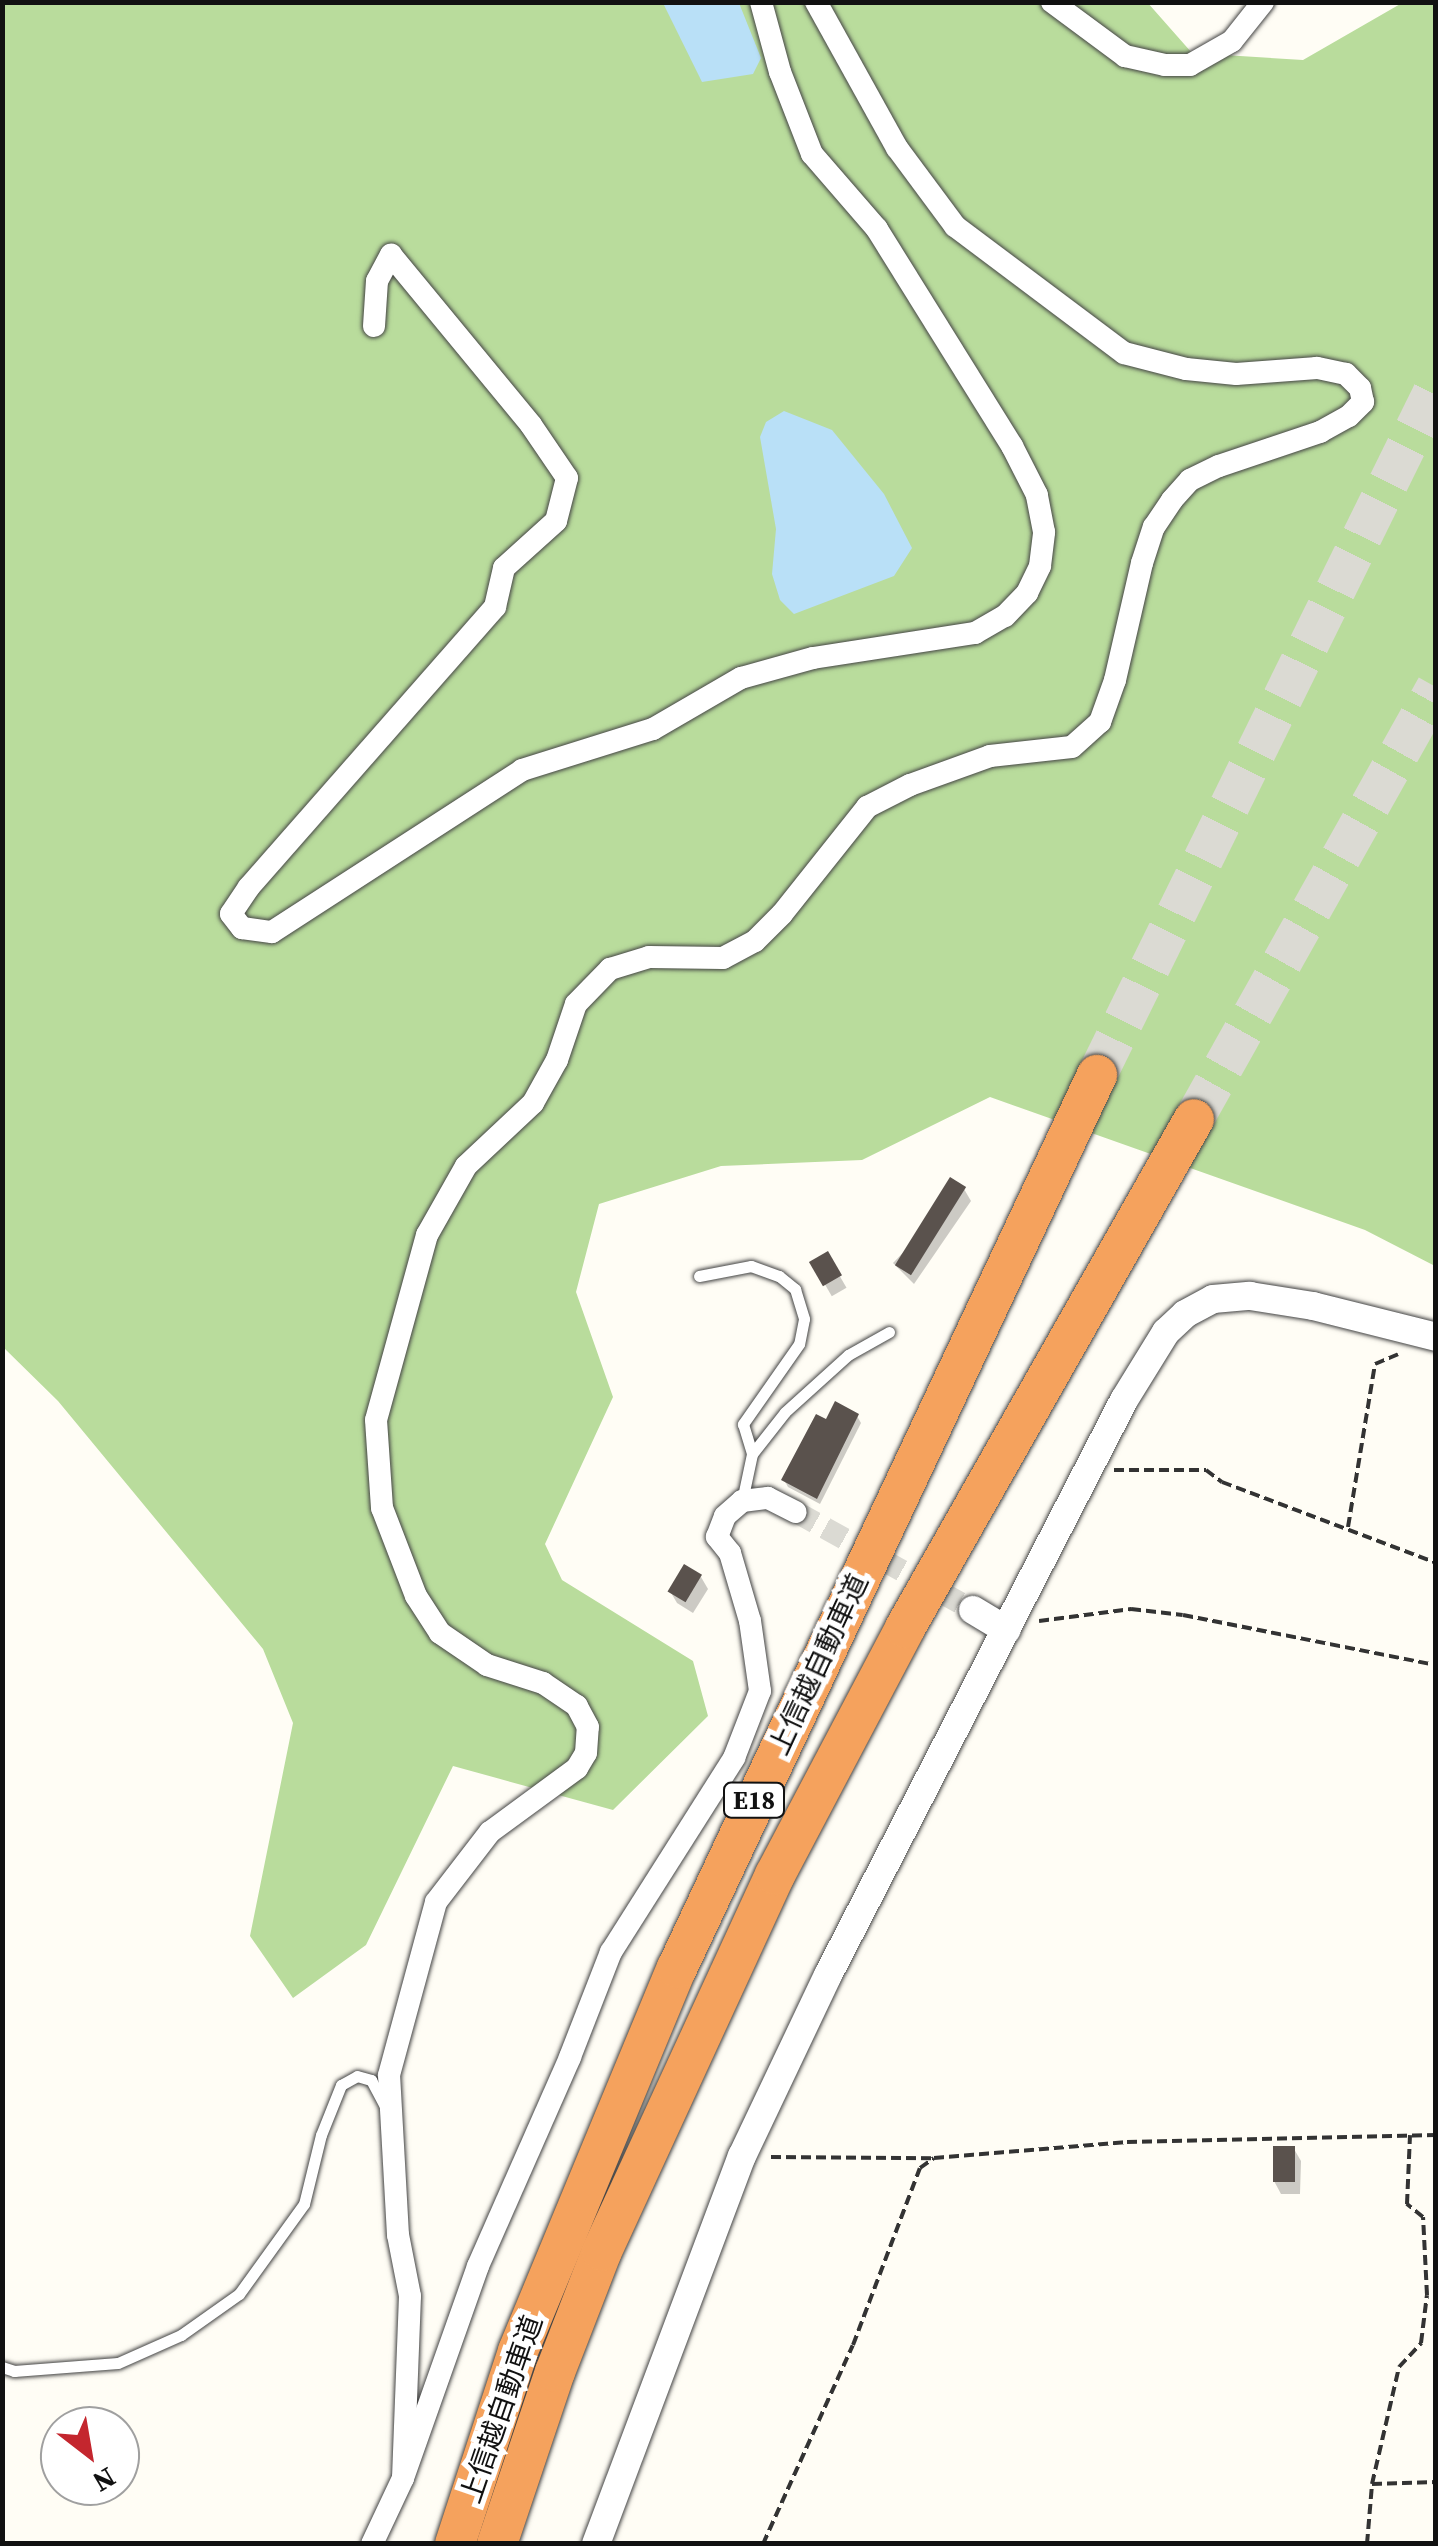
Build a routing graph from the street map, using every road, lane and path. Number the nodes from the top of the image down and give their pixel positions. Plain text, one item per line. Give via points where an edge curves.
1 (761, 2) edge
2 (816, 2) edge
3 (1052, 2) edge
4 (1263, 2) edge
5 (374, 326) dead end
6 (1098, 1074) tunnel mouth
7 (1194, 1118) tunnel mouth
8 (699, 1276) dead end
9 (890, 1332) dead end
10 (1435, 1337) edge
11 (752, 1454) junction
12 (1088, 1471) junction
13 (742, 1501) junction
14 (796, 1512) tunnel mouth
15 (1348, 1530) junction
16 (1436, 1563) edge
17 (973, 1610) tunnel mouth
18 (1006, 1630) junction
19 (1436, 1665) edge
20 (391, 2119) junction
21 (1410, 2135) junction
22 (1436, 2135) edge
23 (742, 2156) junction
24 (934, 2158) junction
25 (2, 2368) edge
26 (403, 2478) junction
27 (1436, 2482) edge
28 (1372, 2484) junction
29 (372, 2544) edge
30 (455, 2544) edge
31 (497, 2544) edge
32 (596, 2544) edge
33 (763, 2544) edge
34 (1367, 2544) edge

1 - 5 street via 812,154 877,229 1037,496 1044,532 1040,566 1005,616 975,633 813,658 740,678 653,729 522,770 272,932 242,928 231,914 248,888 496,608 504,568 556,521 567,478 391,255 377,281
2 - 20 street via 897,148 954,226 1124,353 1236,374 1317,368 1346,374 1363,402 1320,432 1190,480 1172,500 1142,563 1100,722 1072,747 990,756 867,807 782,914 755,941 723,958 649,957 610,968 576,1004 557,1060 533,1102 466,1166 427,1235 376,1420 382,1508 416,1596 440,1634 487,1665 543,1682 578,1706 588,1727 586,1753 577,1768 490,1832 436,1902 389,2075
3 - 4 street via 1125,56 1165,65 1190,65 1232,41
6 - 30 highway, 上信越自動車道 / E18 via 670,1985 518,2350
7 - 31 highway, 上信越自動車道 / E18 via 905,1628 751,1923 602,2252
8 - 11 lane via 751,1266 795,1289 804,1320 799,1344 743,1424
9 - 11 lane via 848,1355 785,1412
10 - 12 street via 1313,1306 1213,1298 1166,1332
10 - 15 path via 1375,1364
11 - 13 lane
12 - 15 path via 1206,1470
12 - 18 street
13 - 14 street via 768,1498
13 - 26 street via 725,1516 717,1537 730,1553 750,1621 760,1692 734,1758 611,1952 478,2266
15 - 16 path
17 - 18 street
18 - 19 path via 1131,1609
18 - 23 street
20 - 25 lane via 371,2080 357,2076 341,2085 304,2204 239,2294 181,2335 118,2363
20 - 26 street via 398,2235 410,2296
21 - 22 path
21 - 24 path via 1127,2142
21 - 28 path via 1407,2204 1424,2216 1427,2295 1421,2343 1399,2367
23 - 24 path
23 - 32 street
24 - 33 path via 920,2168 853,2345
26 - 29 street
27 - 28 path
28 - 34 path

